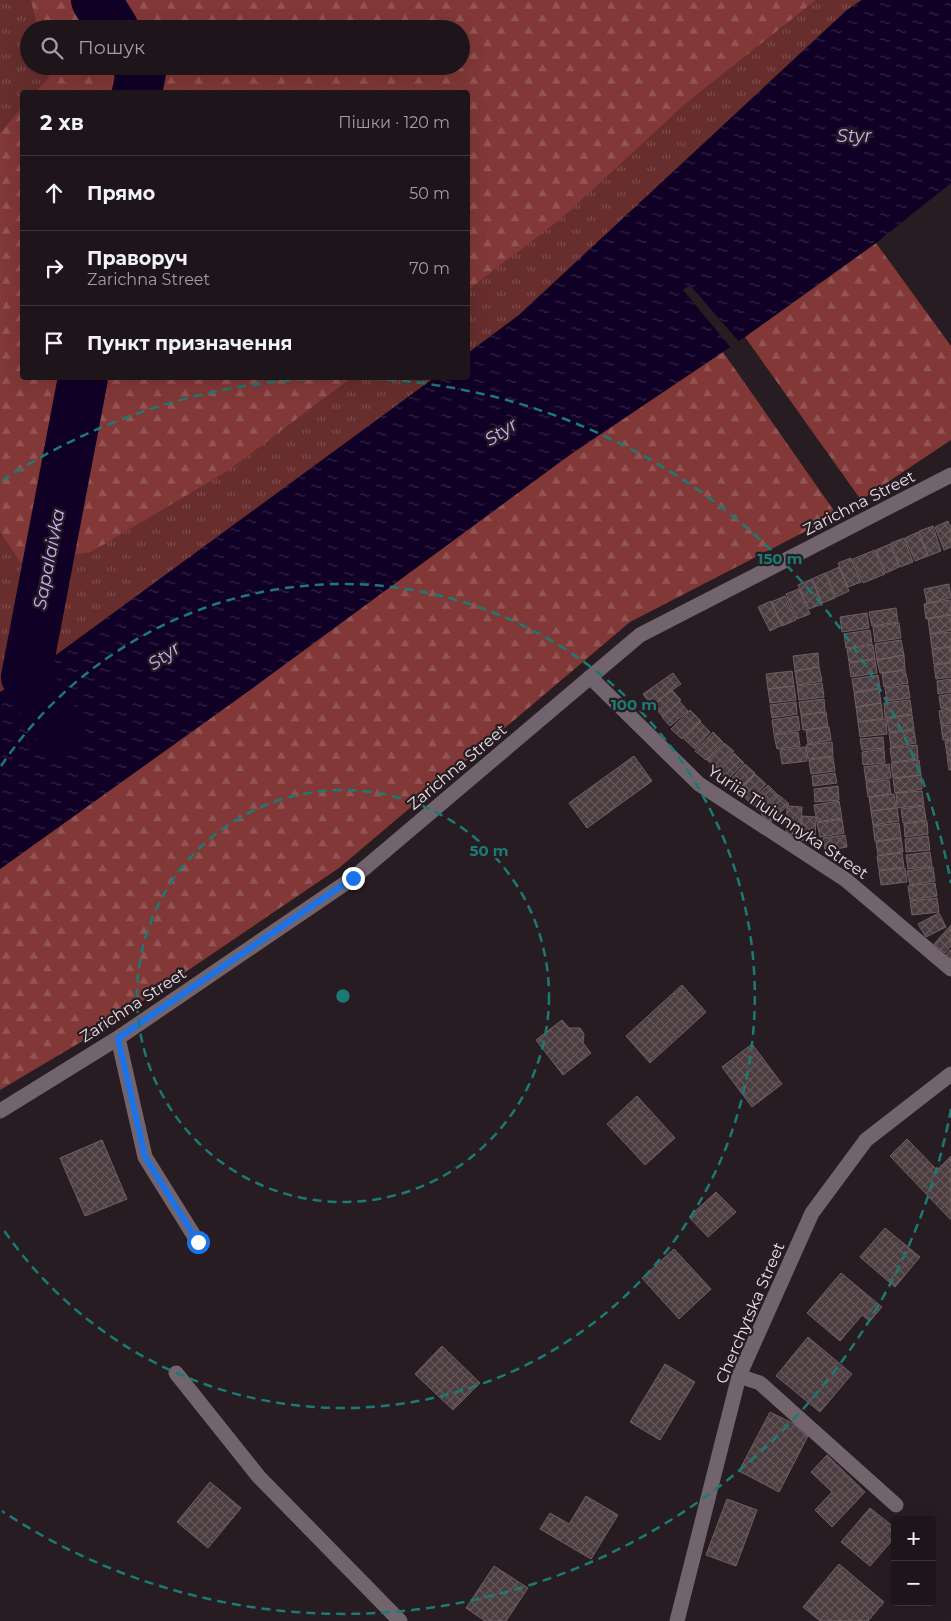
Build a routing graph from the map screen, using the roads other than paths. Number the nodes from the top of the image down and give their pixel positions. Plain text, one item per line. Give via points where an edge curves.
1 (951, 476) edge
2 (590, 677) junction
3 (951, 969) edge
4 (118, 1038) junction
5 (951, 1074) edge
6 (0, 1111) edge
7 (198, 1242) dead end
8 (176, 1373) dead end
9 (739, 1376) junction
10 (896, 1505) dead end
11 (400, 1621) edge
12 (677, 1621) edge

1 - 2 street, Zarichna Street via 640,635
2 - 3 street, Yuriia Tiuiunnyka Street via 699,784 846,880
2 - 4 street, Zarichna Street via 353,878
4 - 6 street, Zarichna Street
4 - 7 street via 145,1157
5 - 9 street, Cherchytska Street via 866,1140 812,1213
8 - 11 street via 259,1477
9 - 10 street via 760,1383
9 - 12 street, Cherchytska Street

